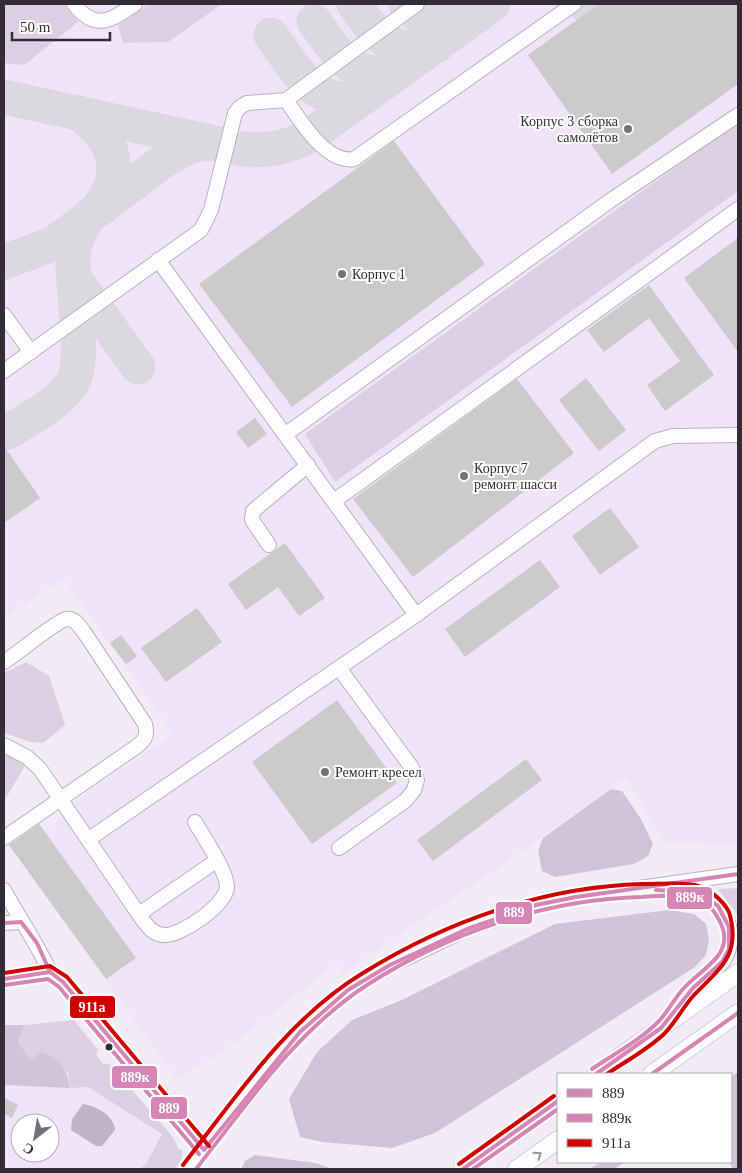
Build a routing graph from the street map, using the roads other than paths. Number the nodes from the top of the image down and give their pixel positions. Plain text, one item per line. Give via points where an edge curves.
1 (74, 4) edge
2 (135, 4) edge
3 (417, 4) edge
4 (574, 4) edge
5 (286, 100) junction
6 (738, 115) edge
7 (738, 209) edge
8 (158, 260) junction
9 (4, 315) edge
10 (31, 352) junction
11 (4, 371) edge
12 (286, 434) junction
13 (738, 435) edge
14 (308, 465) junction
15 (334, 501) junction
16 (269, 545) dead end
17 (416, 614) junction
18 (4, 662) edge
19 (339, 668) junction
20 (4, 744) edge
21 (61, 799) junction
22 (195, 822) dead end
23 (4, 838) edge
24 (89, 839) junction
25 (339, 848) dead end
26 (216, 861) junction
27 (738, 874) edge
28 (4, 890) edge
29 (627, 890) junction
30 (139, 914) junction
31 (21, 922) junction
32 (4, 923) edge
33 (50, 972) junction
34 (738, 973) edge
35 (4, 979) edge
36 (738, 1013) edge
37 (660, 1028) junction
38 (597, 1073) edge
39 (653, 1073) edge
40 (557, 1102) edge
41 (557, 1141) edge
42 (204, 1150) junction
43 (188, 1169) edge
44 (463, 1169) edge
45 (517, 1169) edge

1 - 2 street via 85,16 101,21 112,20
3 - 5 street
4 - 5 street via 354,159 346,161 330,154 311,135
5 - 8 street via 255,102 240,107 235,113 207,222 201,230
6 - 12 street via 611,200
7 - 15 street
8 - 10 street
8 - 12 street
9 - 10 street
10 - 11 street
12 - 14 street
13 - 17 street via 673,436 655,441
14 - 15 street
14 - 16 street via 253,511 252,520
15 - 17 street
17 - 19 street
18 - 21 street via 61,622 72,620 84,632 145,724 144,740
19 - 24 street
19 - 25 street via 412,768 417,780 406,800
20 - 21 street via 40,769
21 - 23 street
21 - 24 street
22 - 26 street
24 - 30 street
26 - 30 street
26 - 30 street via 227,888 218,906 175,933 166,935 153,931
27 - 29 street
28 - 31 street
29 - 37 street via 696,892 718,906 729,927 729,949 722,962 693,988
29 - 42 street via 568,898 509,913 442,940 367,978 334,1001 300,1032
31 - 32 street
31 - 33 street via 37,943
33 - 35 street
33 - 42 street via 75,996
34 - 37 main road
36 - 39 main road
37 - 38 main road
40 - 44 main road
45 -> 41 main road
42 - 43 street

